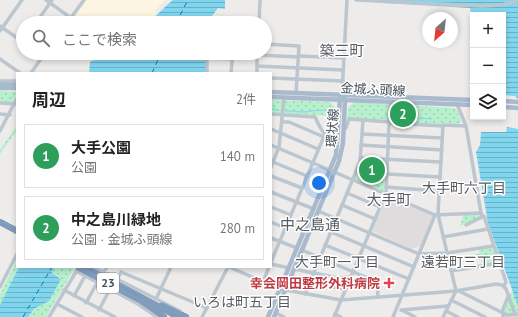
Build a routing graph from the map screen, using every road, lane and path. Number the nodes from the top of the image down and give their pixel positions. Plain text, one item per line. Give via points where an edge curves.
1 (22, 0) edge
2 (46, 0) edge
3 (84, 0) edge
4 (347, 0) edge
5 (356, 0) edge
6 (260, 1) dead end
7 (518, 1) edge
8 (51, 2) edge
9 (41, 16) edge
10 (68, 16) edge
11 (72, 16) edge
12 (259, 16) edge
13 (1, 28) edge
14 (16, 38) edge
15 (272, 44) edge
16 (272, 55) edge
17 (299, 57) junction
18 (344, 58) junction
19 (0, 59) edge
20 (40, 60) edge
21 (207, 60) edge
22 (232, 60) edge
23 (257, 60) edge
24 (257, 66) junction
25 (298, 68) junction
26 (343, 70) junction
27 (19, 72) edge
28 (32, 72) edge
29 (207, 72) edge
30 (231, 72) edge
31 (257, 72) edge
32 (272, 78) edge
33 (297, 79) junction
34 (0, 81) edge
35 (343, 81) junction
36 (0, 84) edge
37 (16, 86) edge
38 (0, 88) edge
39 (272, 92) edge
40 (296, 93) junction
41 (272, 97) edge
42 (342, 97) junction
43 (284, 98) junction
44 (390, 99) junction
45 (16, 100) edge
46 (470, 100) edge
47 (506, 102) edge
48 (518, 102) edge
49 (0, 103) edge
50 (14, 104) junction
51 (457, 104) junction
52 (470, 105) edge
53 (506, 107) edge
54 (518, 108) edge
55 (0, 114) edge
56 (272, 114) edge
57 (10, 115) junction
58 (282, 115) junction
59 (363, 120) junction
60 (389, 120) junction
61 (282, 122) junction
62 (443, 126) junction
63 (466, 126) junction
64 (272, 130) edge
65 (0, 131) edge
66 (281, 134) junction
67 (362, 134) junction
68 (324, 136) junction
69 (388, 136) junction
70 (442, 138) junction
71 (340, 142) junction
72 (272, 145) edge
73 (361, 145) junction
74 (388, 147) junction
75 (279, 148) junction
76 (318, 149) junction
77 (442, 150) junction
78 (361, 158) junction
79 (388, 159) junction
80 (272, 161) edge
81 (441, 162) junction
82 (312, 163) junction
83 (333, 171) junction
84 (387, 174) junction
85 (272, 176) edge
86 (307, 176) junction
87 (440, 177) junction
88 (353, 179) junction
89 (386, 187) junction
90 (302, 188) junction
91 (439, 190) junction
92 (272, 192) edge
93 (347, 193) junction
94 (386, 193) junction
95 (296, 202) junction
96 (342, 205) junction
97 (272, 207) edge
98 (380, 207) junction
99 (316, 210) junction
100 (481, 212) junction
101 (437, 214) junction
102 (291, 215) junction
103 (482, 217) junction
104 (336, 219) junction
105 (375, 219) junction
106 (0, 222) edge
107 (272, 222) edge
108 (466, 224) dead end
109 (0, 226) edge
110 (285, 228) junction
111 (16, 230) edge
112 (488, 230) junction
113 (331, 232) junction
114 (370, 233) junction
115 (16, 234) edge
116 (443, 237) junction
117 (272, 238) edge
118 (280, 241) junction
119 (325, 245) junction
120 (364, 246) junction
121 (493, 246) junction
122 (300, 249) junction
123 (447, 253) junction
124 (273, 254) edge
125 (419, 254) junction
126 (16, 256) edge
127 (320, 258) junction
128 (359, 258) junction
129 (272, 263) edge
130 (499, 263) junction
131 (414, 267) junction
132 (77, 268) edge
133 (87, 268) edge
134 (95, 268) edge
135 (106, 268) edge
136 (171, 268) edge
137 (228, 268) edge
138 (231, 268) edge
139 (269, 268) edge
140 (292, 268) junction
141 (451, 271) junction
142 (353, 272) junction
143 (103, 273) junction
144 (313, 273) junction
145 (85, 276) junction
146 (351, 277) junction
147 (408, 279) junction
148 (117, 280) junction
149 (263, 282) junction
150 (97, 283) junction
151 (309, 283) junction
152 (504, 286) junction
153 (0, 287) edge
154 (110, 289) junction
155 (161, 289) junction
156 (346, 289) junction
157 (64, 290) junction
158 (283, 290) junction
159 (457, 290) junction
160 (305, 294) junction
161 (402, 295) junction
162 (509, 295) junction
163 (74, 296) junction
164 (378, 297) junction
165 (139, 298) junction
166 (156, 298) junction
167 (341, 300) junction
168 (451, 300) junction
169 (86, 303) junction
170 (57, 304) junction
171 (448, 306) junction
172 (207, 308) junction
173 (399, 309) junction
174 (99, 310) junction
175 (446, 311) junction
176 (502, 314) edge
177 (517, 314) edge
178 (107, 315) edge
179 (149, 315) edge
180 (275, 315) edge
181 (182, 316) edge
182 (335, 316) edge
183 (50, 317) edge
184 (82, 317) edge
185 (115, 317) edge
186 (157, 317) edge
187 (164, 317) edge
188 (171, 317) edge
189 (191, 317) edge
190 (202, 317) edge
191 (268, 317) edge
192 (284, 317) edge
193 (341, 317) edge
194 (393, 317) edge
195 (415, 317) edge
196 (443, 317) edge
197 (458, 317) edge
198 (485, 317) edge
199 (499, 317) edge

1 - 13 street
2 - 8 street
3 - 11 street
4 - 18 street
5 - 7 street via 482,6
6 - 12 street
8 - 9 street
8 - 10 street
13 - 14 street
15 - 17 street via 299,46
16 - 17 street
17 - 18 street
17 - 25 street
18 - 26 street
19 - 27 street
20 - 28 street
21 - 29 street
22 - 30 street
23 - 24 street
24 - 25 street
24 - 31 street
25 - 26 street
25 - 33 street
26 - 35 street
32 - 33 street
33 - 35 street
33 - 40 street
34 - 37 street
35 - 42 street
36 - 37 main road
37 - 38 main road
39 - 40 main road, 金城ふ頭線
40 - 42 main road, 金城ふ頭線
41 - 43 main road, 金城ふ頭線
42 - 43 main road, 金城ふ頭線
42 - 44 main road, 金城ふ頭線
42 - 71 main road, 環状線
43 - 58 street
44 - 46 main road, 金城ふ頭線
44 - 51 main road, 金城ふ頭線
44 - 60 street
45 - 50 street
47 - 48 main road
49 - 50 street
50 - 57 street
51 - 52 main road, 金城ふ頭線
51 - 63 street
53 - 54 main road
55 - 57 street
56 - 58 street
57 - 65 street
58 - 61 street
58 - 68 street via 315,117
59 - 60 street
59 - 67 street
59 - 71 street via 349,119
60 - 62 street
60 - 69 street
61 - 66 street
61 - 68 street via 289,122
62 - 63 street
62 - 70 street
63 - 100 street
64 - 66 street
66 - 75 street
66 - 76 street
67 - 69 street
67 - 73 street
68 - 71 street
68 - 76 street
69 - 70 street
69 - 74 street
70 - 77 street
71 - 83 main road, 環状線 via 341,156
72 - 75 street
73 - 74 street
73 - 78 street
74 - 77 street
74 - 79 street
75 - 80 street
75 - 82 street
76 - 82 street
77 - 81 street
78 - 79 street
78 - 88 street
79 - 81 street
79 - 84 street
80 - 86 street
81 - 87 street
82 - 83 street
82 - 86 street
83 - 88 street
83 - 99 main road, 環状線
84 - 87 street
84 - 89 street
85 - 90 street
86 - 90 street
87 - 91 street
88 - 93 street
88 - 94 street
89 - 91 street
89 - 94 street
90 - 95 street
91 - 101 street
92 - 95 street
93 - 96 street
93 - 98 street
94 - 98 street
94 - 101 street
95 - 99 street
95 - 102 street
96 - 104 street
96 - 105 street
97 - 102 street
98 - 105 street
99 - 104 street
99 - 122 main road, 環状線
100 - 101 street
100 - 103 street
101 - 116 street
101 - 125 street
102 - 110 street
103 - 108 street
103 - 112 street via 484,216
104 - 113 street
104 - 114 street
105 - 114 street
106 - 111 highway
107 - 110 street
109 - 115 highway
110 - 118 street
112 - 116 street
112 - 121 street
113 - 119 street
113 - 120 street
114 - 120 street
114 - 125 street
116 - 123 street
117 - 118 street
118 - 122 street
118 - 124 street
119 - 127 street
119 - 128 street
120 - 128 street
120 - 131 street
121 - 123 street
121 - 130 street
122 - 127 street
122 - 140 main road, 環状線
123 - 125 street
123 - 141 street
125 - 131 street
126 - 153 street
127 - 142 street
127 - 144 street
128 - 142 street
128 - 147 street
129 - 140 street
130 - 141 street
130 - 152 street via 506,282
131 - 147 street
132 - 145 street
132 - 157 street
132 - 165 highway, 23, bridge
133 - 165 highway, 23
134 - 143 street
135 - 143 street
136 - 155 street
137 - 172 street
138 - 149 street
139 - 149 street
140 - 144 street
140 - 158 main road, 環状線
141 - 159 street
142 - 146 street
142 - 164 street via 377,282
143 - 148 street
144 - 146 street via 338,278
144 - 151 street
145 - 150 street
145 - 163 street
146 - 156 street
147 - 161 street
148 - 155 street via 121,272
148 - 166 street
149 - 158 street
150 - 154 street
150 - 169 street
151 - 156 street
151 - 160 street
152 - 159 street via 496,284
152 - 162 street
154 - 174 street
154 - 179 street via 138,304
155 - 166 street
155 - 172 street
156 - 167 street
157 - 163 street
157 - 170 street
158 - 160 street
158 - 180 main road, 環状線
158 - 191 main road, 環状線
159 - 161 street
159 - 168 street
159 - 176 street
160 - 167 street
161 - 164 street
161 - 173 street
162 - 176 street
162 - 177 street
163 - 169 street
164 - 167 street
165 - 181 highway, 23
165 - 187 highway
165 - 188 highway, 23
166 - 189 street
167 - 182 street
168 - 171 street
168 - 198 street
169 - 174 street
170 - 183 street
170 - 184 street
171 - 173 street
171 - 175 street
172 - 190 street
173 - 194 street
173 - 195 street
174 - 178 street
175 - 196 street
175 - 197 street
176 - 177 street
176 - 199 street
178 - 185 street
179 - 186 street
180 - 192 street
182 - 193 street

